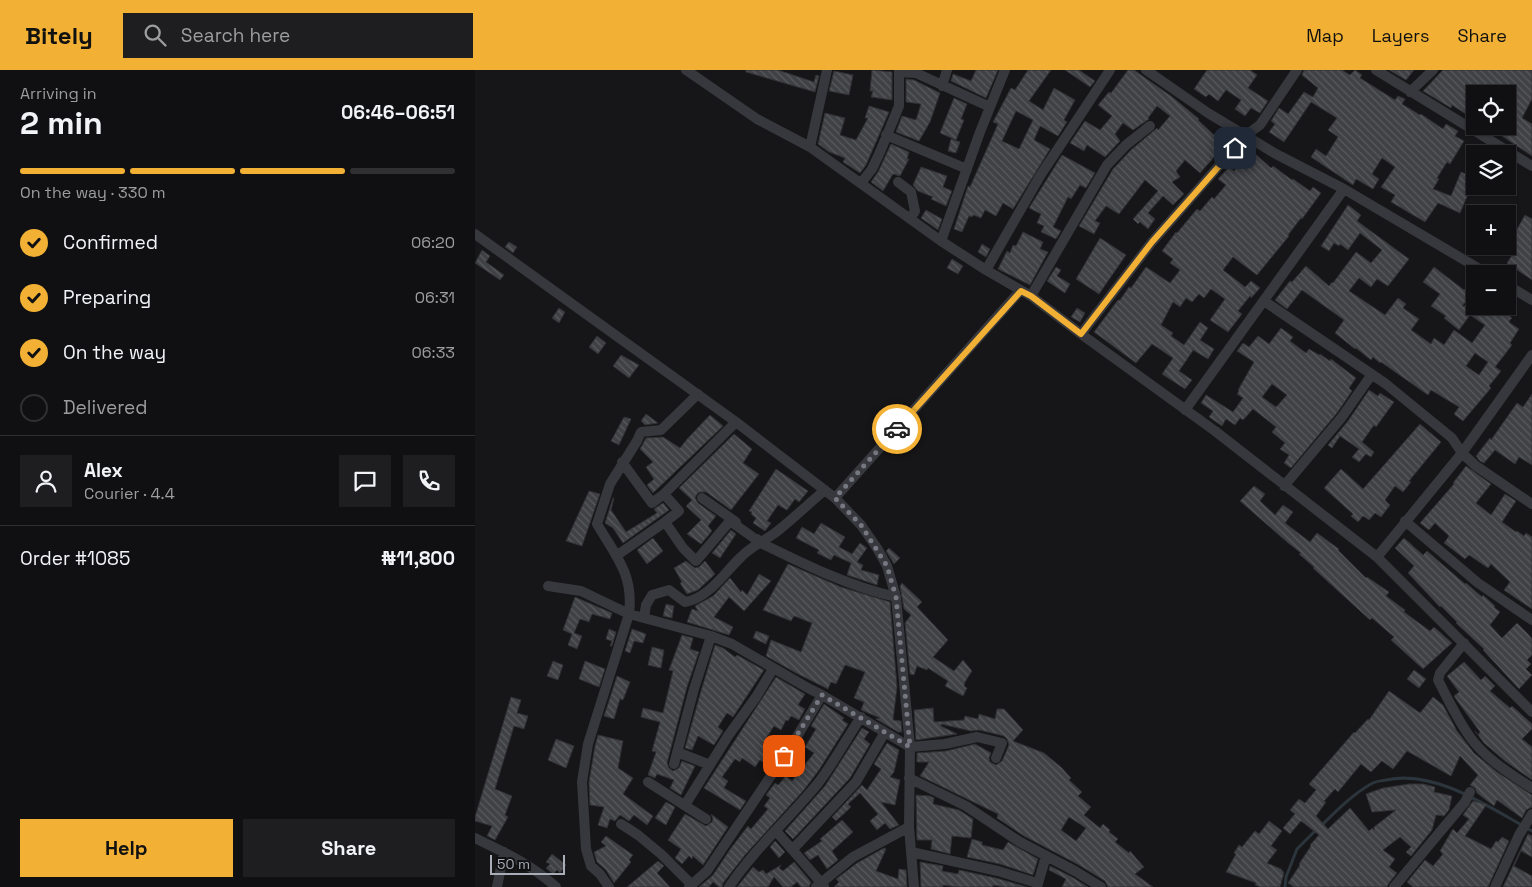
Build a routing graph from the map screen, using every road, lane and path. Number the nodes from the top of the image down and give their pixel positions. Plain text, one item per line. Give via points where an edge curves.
1 (686, 70) edge
2 (827, 70) edge
3 (947, 70) edge
4 (1005, 70) edge
5 (1146, 70) edge
6 (1297, 70) edge
7 (1376, 70) edge
8 (1433, 70) edge
9 (899, 71) edge
10 (1106, 71) edge
11 (942, 86) junction
12 (1411, 92) junction
13 (990, 107) junction
14 (1150, 126) dead end
15 (886, 135) junction
16 (1246, 135) junction
17 (810, 147) junction
18 (1532, 166) edge
19 (967, 169) junction
20 (898, 182) dead end
21 (861, 183) junction
22 (1344, 189) junction
23 (910, 220) junction
24 (475, 234) edge
25 (941, 241) junction
26 (1473, 265) edge
27 (986, 270) junction
28 (1516, 290) edge
29 (1021, 291) junction
30 (1031, 296) junction
31 (1532, 300) edge
32 (1264, 301) junction
33 (1081, 334) junction
34 (1532, 355) edge
35 (1372, 374) junction
36 (698, 394) junction
37 (1185, 410) junction
38 (736, 422) junction
39 (1462, 453) junction
40 (622, 462) junction
41 (1284, 486) junction
42 (825, 490) junction
43 (664, 494) junction
44 (702, 498) dead end
45 (835, 498) junction
46 (1532, 504) edge
47 (1405, 521) junction
48 (665, 522) junction
49 (761, 543) junction
50 (617, 556) junction
51 (1377, 557) junction
52 (548, 586) dead end
53 (896, 597) junction
54 (629, 614) junction
55 (644, 618) junction
56 (1532, 620) edge
57 (711, 636) junction
58 (1464, 643) junction
59 (773, 669) junction
60 (822, 695) junction
61 (1532, 712) edge
62 (861, 717) junction
63 (885, 732) junction
64 (910, 747) junction
65 (677, 752) junction
66 (996, 758) dead end
67 (674, 764) dead end
68 (710, 765) junction
69 (909, 778) junction
70 (648, 782) dead end
71 (1532, 788) edge
72 (1471, 792) dead end
73 (685, 805) junction
74 (1530, 817) edge
75 (706, 819) dead end
76 (621, 824) dead end
77 (909, 827) junction
78 (776, 831) junction
79 (475, 838) edge
80 (793, 849) junction
81 (504, 852) junction
82 (911, 852) junction
83 (1046, 856) junction
84 (1397, 884) edge
85 (1037, 885) edge
86 (690, 886) edge
87 (820, 886) edge
88 (497, 887) edge
89 (556, 887) edge
90 (609, 887) edge
91 (729, 887) edge
92 (914, 887) edge
93 (1101, 887) edge
94 (1409, 887) edge
95 (1495, 887) edge

1 - 17 street via 757,120
2 - 17 street
3 - 11 street
4 - 13 street
5 - 16 street
6 - 16 street via 1260,125
7 - 12 street
8 - 12 street
9 - 11 street via 916,74
9 - 15 street via 899,106
10 - 27 street
11 - 13 street
12 - 18 street
13 - 19 street
14 - 30 street via 1107,165
15 - 19 street
15 - 21 street via 881,152
16 - 22 street
16 - 33 street via 1152,242
17 - 21 street
19 - 25 street
20 - 23 street via 911,192 915,211
21 - 23 street
22 - 26 street
22 - 32 street
23 - 25 street
24 - 36 street
25 - 27 street
27 - 29 street
28 - 31 street
29 - 30 street
29 - 45 street
30 - 33 street
32 - 35 street
32 - 37 street
33 - 37 street
34 - 39 street
35 - 39 street via 1452,438
35 - 41 street via 1342,418
36 - 38 street
36 - 40 street via 661,430 641,432
37 - 41 street
38 - 42 street
38 - 43 street
39 - 46 street
39 - 47 street
40 - 43 street via 651,503
40 - 50 street via 610,484 597,524
41 - 51 street
42 - 45 street
42 - 49 street
43 - 48 street via 679,511
44 - 49 street
45 - 53 street via 861,525 877,548 887,566
47 - 51 street
47 - 56 street via 1478,583
48 - 49 street via 696,560 730,521
48 - 50 street
49 - 53 street via 838,579
49 - 55 street via 742,556 723,578 691,601 685,602 669,590 652,595
50 - 54 street via 627,576 631,597
51 - 58 street
52 - 54 street via 581,592
53 - 64 street
54 - 55 street
54 - 90 street via 588,744 582,782 586,848 591,866
55 - 57 street
57 - 59 street via 732,644
57 - 65 street
58 - 61 street
58 - 71 street via 1438,680 1461,725 1475,744 1511,775
59 - 60 street
59 - 68 street
60 - 62 street
60 - 86 street via 707,871
62 - 63 street
62 - 78 street via 820,780
63 - 64 street
63 - 80 street via 856,782
64 - 66 street via 977,737 1002,743
64 - 69 street
65 - 67 street
65 - 68 street
68 - 73 street
69 - 77 street
69 - 83 street via 966,806
70 - 73 street
72 - 84 street
73 - 75 street
74 - 95 street
76 - 86 street via 661,854
77 - 82 street
77 - 87 street via 853,857
78 - 80 street
78 - 91 street via 745,863
79 - 81 street
80 - 87 street
81 - 88 street
81 - 89 street via 540,873
82 - 85 street via 999,872
82 - 92 street
83 - 85 street
83 - 93 street
84 - 94 street

